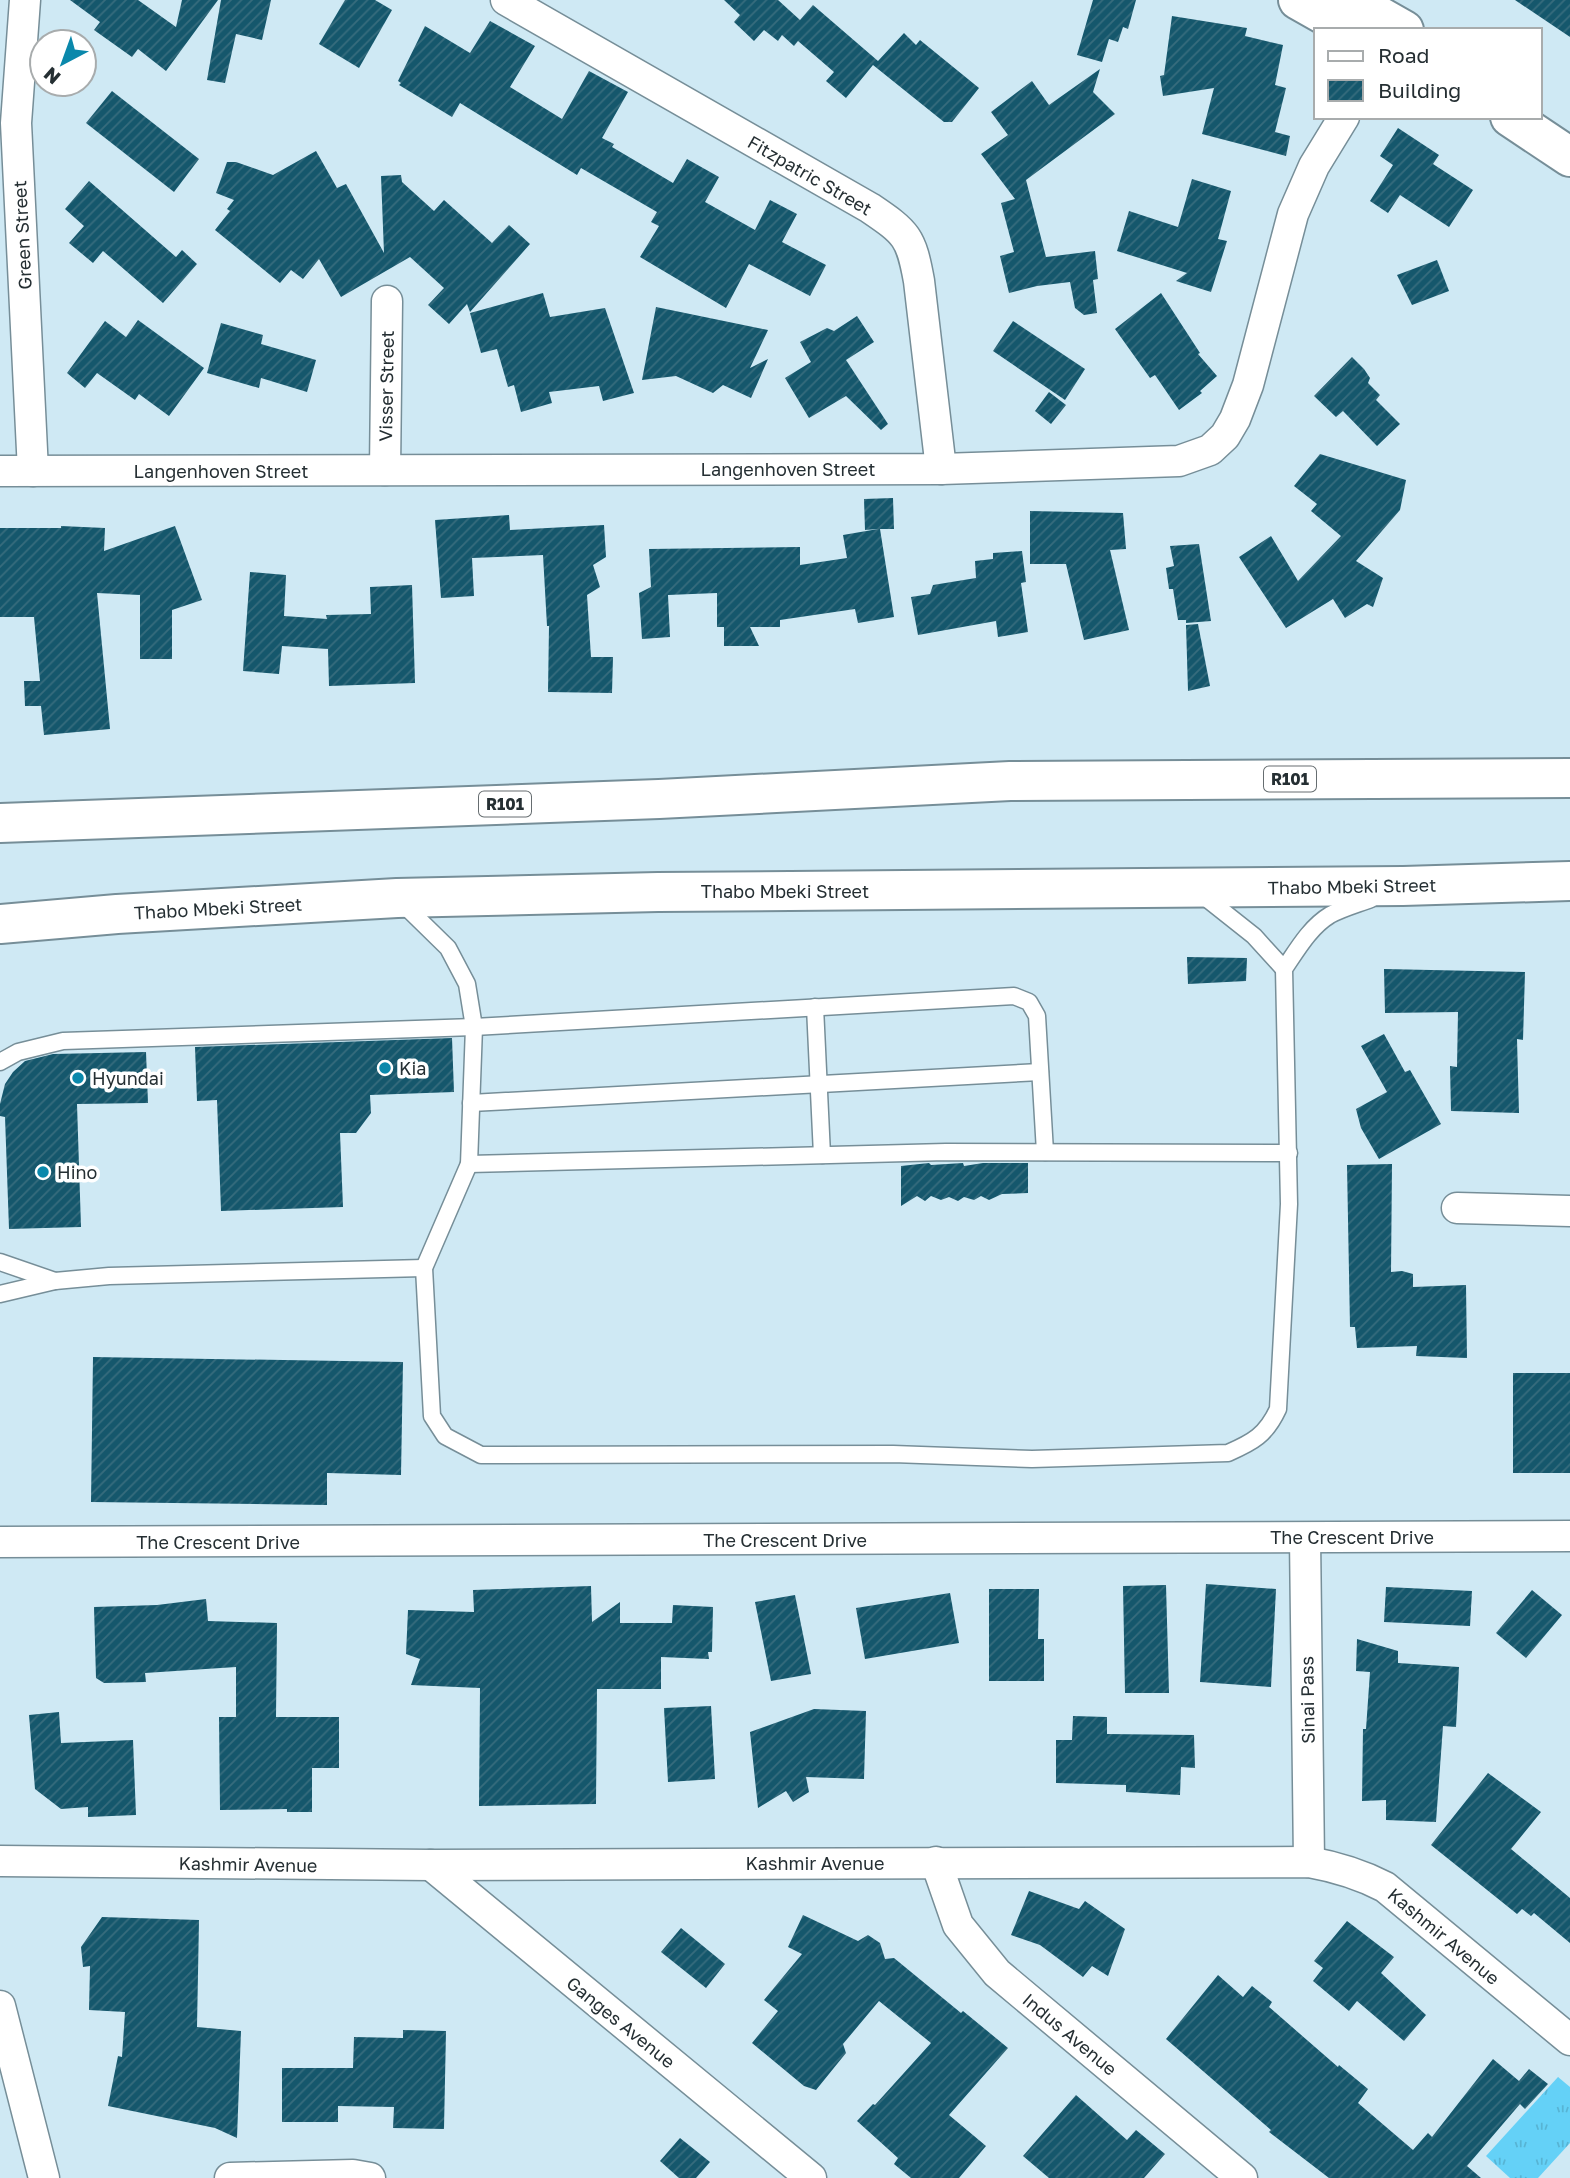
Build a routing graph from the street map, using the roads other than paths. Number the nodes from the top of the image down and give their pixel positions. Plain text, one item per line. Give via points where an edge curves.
1 (25, 0) edge
2 (506, 0) edge
3 (1298, 0) edge
4 (1351, 0) edge
5 (1347, 28) edge
6 (1400, 28) edge
7 (1542, 108) edge
8 (1344, 119) edge
9 (1513, 119) edge
10 (1570, 126) edge
11 (1570, 157) edge
12 (387, 301) dead end
13 (941, 469) junction
14 (385, 470) junction
15 (0, 471) edge
16 (33, 471) junction
17 (1570, 778) edge
18 (0, 823) edge
19 (1570, 881) edge
20 (1403, 886) junction
21 (1193, 888) junction
22 (397, 898) junction
23 (0, 924) edge
24 (1284, 969) junction
25 (815, 1007) junction
26 (474, 1027) junction
27 (0, 1062) edge
28 (1040, 1072) junction
29 (819, 1084) junction
30 (471, 1103) junction
31 (1045, 1152) junction
32 (1289, 1153) junction
33 (822, 1154) junction
34 (469, 1164) junction
35 (1457, 1208) dead end
36 (1570, 1211) edge
37 (0, 1262) edge
38 (425, 1268) junction
39 (55, 1282) junction
40 (0, 1294) edge
41 (1570, 1536) edge
42 (1305, 1538) junction
43 (0, 1542) edge
44 (0, 1861) edge
45 (936, 1862) junction
46 (1309, 1862) junction
47 (431, 1865) junction
48 (0, 2006) edge
49 (1570, 2040) edge
50 (44, 2178) edge
51 (230, 2178) edge
52 (370, 2178) edge
53 (811, 2178) edge
54 (1242, 2178) edge

1 - 16 street, Green Street via 16,123
2 - 13 street, Fitzpatric Street via 870,208 906,236 919,281
3 - 5 main road
4 - 6 main road
7 - 10 main road
8 - 13 street, Langenhoven Street via 1303,187 1293,214 1236,419 1210,450 1179,461
9 - 11 main road
12 - 14 street, Visser Street
13 - 14 street, Langenhoven Street
14 - 16 street, Langenhoven Street
15 - 16 street, Langenhoven Street
17 - 18 main road, R101 via 1010,781
19 - 20 main road, Thabo Mbeki Street
20 - 21 main road, Thabo Mbeki Street
20 - 24 lane via 1331,914 1304,940
21 - 22 main road, Thabo Mbeki Street
21 - 24 lane via 1254,936
22 - 23 main road, Thabo Mbeki Street
22 - 26 lane via 448,948 467,984
24 - 32 lane
25 - 26 lane
25 - 28 lane via 1014,996 1029,1002 1037,1016
25 - 29 lane
26 - 27 lane via 63,1041 18,1052
26 - 30 lane
28 - 29 lane
28 - 31 lane
29 - 30 lane
29 - 33 lane
30 - 34 lane
31 - 32 lane
31 - 33 lane
32 - 38 lane via 1278,1409 1262,1435 1228,1453 1032,1459 893,1454 481,1455 445,1436 432,1416
33 - 34 lane
34 - 38 lane
35 - 36 street
37 - 39 lane
38 - 39 lane via 108,1276
39 - 40 lane
41 - 42 street, The Crescent Drive
42 - 43 street, The Crescent Drive
42 - 46 street, Sinai Pass
44 - 47 street, Kashmir Avenue
45 - 46 street, Kashmir Avenue
45 - 47 street, Kashmir Avenue
45 - 54 street, Indus Avenue via 958,1925 997,1973
46 - 49 street, Kashmir Avenue via 1359,1873 1385,1887
47 - 53 street, Ganges Avenue
48 - 50 street
51 - 52 street

